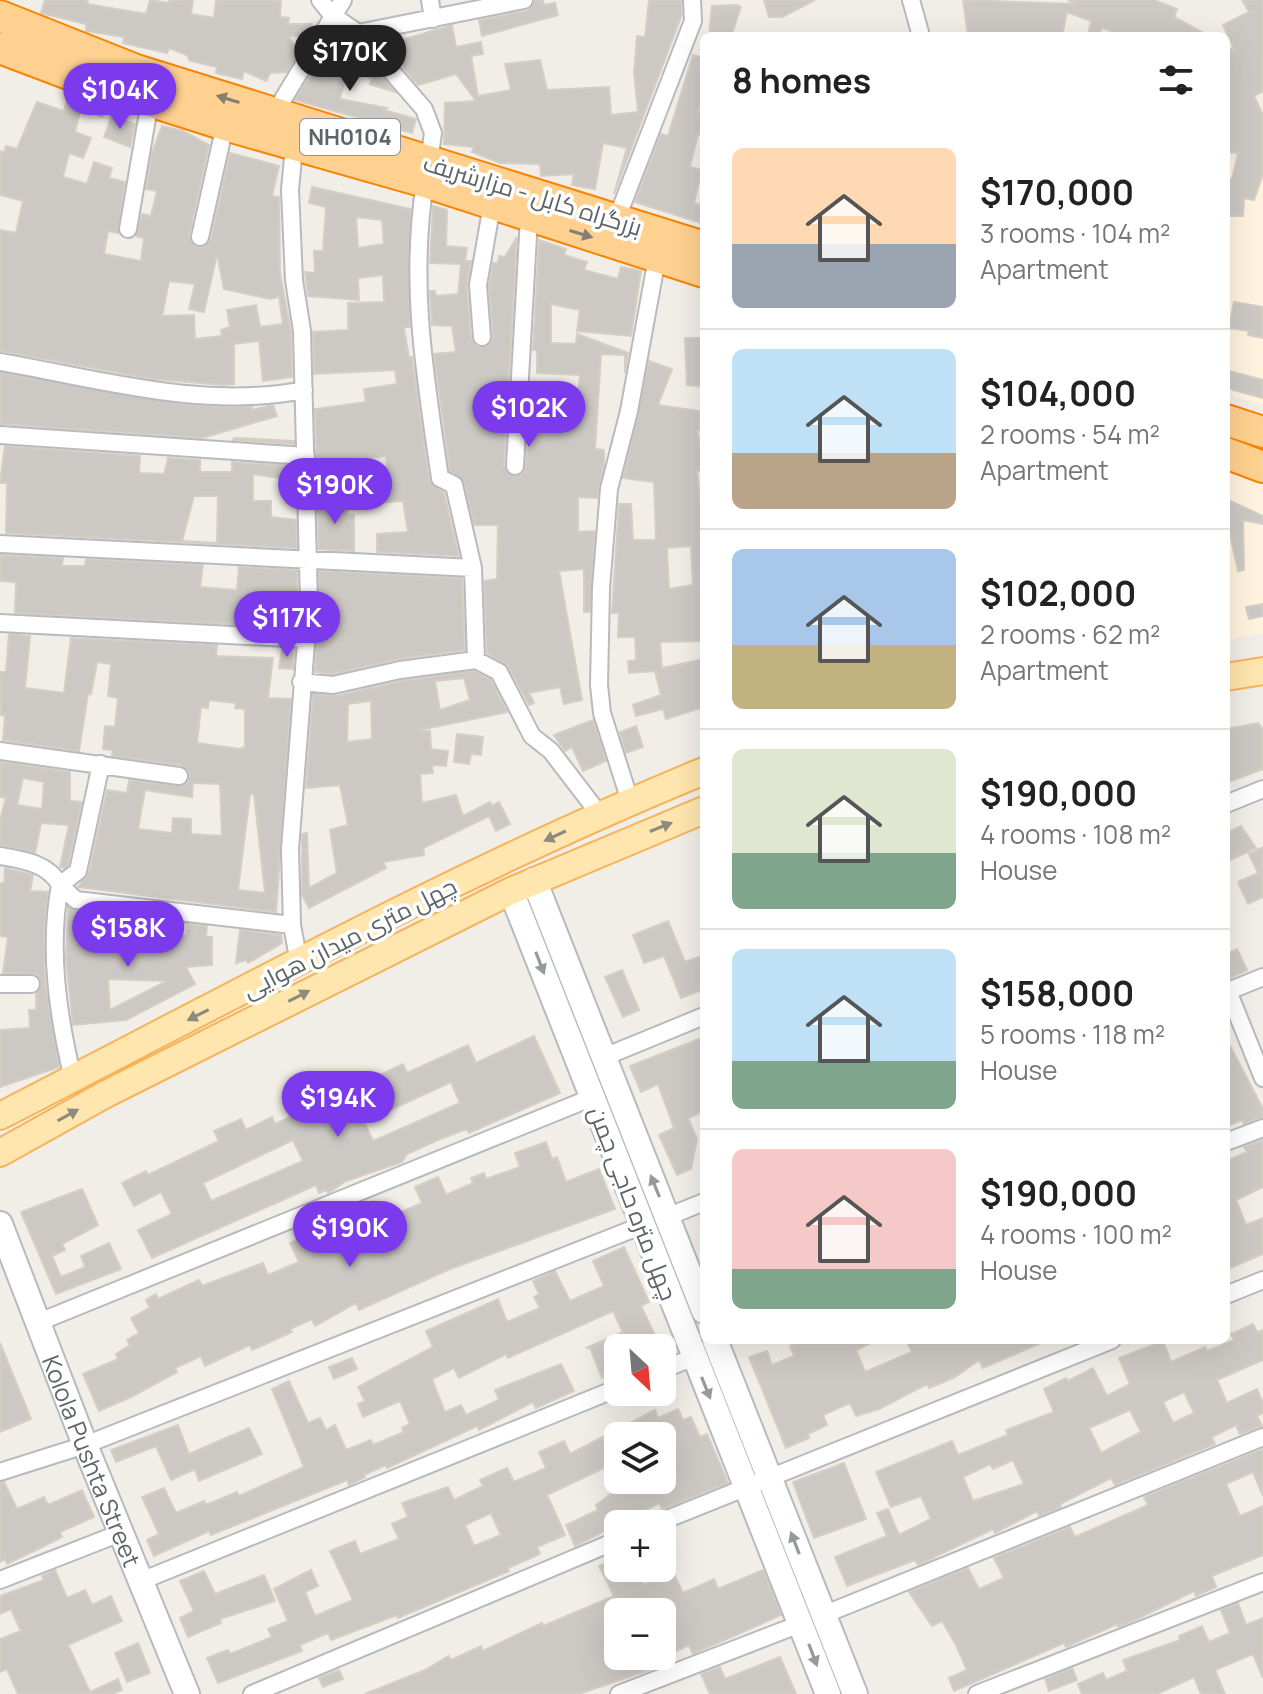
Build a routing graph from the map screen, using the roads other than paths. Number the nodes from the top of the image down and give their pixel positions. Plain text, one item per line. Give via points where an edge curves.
1 (320, 0) edge
2 (343, 0) edge
3 (430, 0) edge
4 (524, 0) edge
5 (692, 0) edge
6 (911, 0) edge
7 (332, 15) junction
8 (0, 16) edge
9 (433, 19) junction
10 (920, 32) edge
11 (358, 33) junction
12 (0, 48) edge
13 (150, 101) junction
14 (274, 114) junction
15 (225, 125) junction
16 (294, 147) junction
17 (427, 172) junction
18 (492, 205) junction
19 (529, 218) junction
20 (617, 218) junction
21 (128, 229) dead end
22 (200, 237) dead end
23 (700, 246) edge
24 (657, 258) junction
25 (700, 271) edge
26 (482, 337) dead end
27 (0, 362) edge
28 (304, 390) junction
29 (1230, 421) edge
30 (1263, 432) edge
31 (0, 435) edge
32 (1230, 455) edge
33 (306, 456) junction
34 (515, 466) dead end
35 (1263, 467) edge
36 (0, 544) edge
37 (309, 561) junction
38 (473, 568) junction
39 (0, 623) edge
40 (306, 639) junction
41 (476, 660) junction
42 (1263, 671) edge
43 (1230, 676) edge
44 (301, 682) junction
45 (0, 751) edge
46 (101, 764) junction
47 (700, 773) edge
48 (179, 776) dead end
49 (1263, 789) edge
50 (630, 801) junction
51 (1230, 802) edge
52 (700, 812) edge
53 (600, 815) junction
54 (0, 856) edge
55 (60, 885) junction
56 (523, 886) junction
57 (292, 925) junction
58 (299, 963) junction
59 (1263, 977) edge
60 (0, 984) edge
61 (31, 984) dead end
62 (1230, 990) edge
63 (1230, 998) edge
64 (700, 1018) edge
65 (604, 1057) junction
66 (1263, 1078) edge
67 (73, 1079) junction
68 (593, 1097) junction
69 (0, 1116) edge
70 (1263, 1128) edge
71 (1230, 1140) edge
72 (0, 1153) edge
73 (700, 1204) edge
74 (667, 1217) junction
75 (0, 1224) edge
76 (643, 1225) junction
77 (7, 1253) edge
78 (1263, 1280) edge
79 (1230, 1293) edge
80 (700, 1301) edge
81 (39, 1322) junction
82 (719, 1344) edge
83 (1102, 1344) edge
84 (694, 1357) junction
85 (676, 1364) edge
86 (604, 1394) edge
87 (1263, 1437) edge
88 (85, 1445) junction
89 (0, 1472) edge
90 (769, 1477) junction
91 (746, 1486) junction
92 (676, 1515) edge
93 (123, 1532) junction
94 (604, 1546) edge
95 (0, 1580) edge
96 (141, 1581) junction
97 (1263, 1582) edge
98 (823, 1615) junction
99 (800, 1624) junction
100 (183, 1693) edge
101 (252, 1694) edge
102 (619, 1694) edge
103 (828, 1694) edge
104 (855, 1694) edge
105 (977, 1694) edge

1 - 7 street
2 - 7 street
3 - 9 street
4 - 9 street
5 - 20 street via 693,21
6 - 10 street
7 - 11 street
7 - 14 street
14 -> 8 highway, بزرگراه کابل - مزارشریف / NH0104 via 136,70
9 - 11 street
11 - 17 street via 424,109 433,133
12 - 13 highway, بزرگراه کابل - مزارشریف / NH0104
13 - 15 highway, بزرگراه کابل - مزارشریف / NH0104
13 - 21 street
14 - 17 highway, بزرگراه کابل - مزارشریف / NH0104
15 - 16 highway, بزرگراه کابل - مزارشریف / NH0104
15 - 22 street
16 - 17 highway, بزرگراه کابل - مزارشریف / NH0104
16 - 28 street via 290,190
17 - 18 highway, بزرگراه کابل - مزارشریف / NH0104
17 - 20 highway, بزرگراه کابل - مزارشریف / NH0104
17 - 38 street via 418,230 418,324 440,478 454,485
18 - 19 highway, بزرگراه کابل - مزارشریف / NH0104
18 - 26 street via 478,285
19 -> 24 highway, بزرگراه کابل - مزارشریف / NH0104
19 - 34 street
20 - 23 highway, بزرگراه کابل - مزارشریف / NH0104
24 - 25 highway, بزرگراه کابل - مزارشریف / NH0104
24 - 50 street via 609,489 601,588 602,713
27 - 28 street via 205,397
28 - 33 street
29 - 30 highway
31 - 33 street
32 - 35 highway
33 - 37 street
36 - 37 street
37 - 38 street
37 - 40 street
38 - 41 street
39 - 40 street
40 - 44 street
41 - 44 street via 333,685
41 - 53 street via 499,672 532,736 551,751
42 - 43 main road
44 - 57 street via 290,849
45 - 46 street
46 - 48 street
46 - 55 street via 78,871
47 - 50 main road, چهل متری میدان هوایی
49 - 51 street
50 - 53 main road, چهل متری میدان هوایی
56 -> 52 main road
53 -> 58 main road, چهل متری میدان هوایی
54 - 55 street via 36,864 54,874
55 - 57 street via 76,900
55 - 67 street via 56,992
56 - 65 street, چهل متره حاجی چمن
56 -> 68 street, چهل متره حاجی چمن
72 -> 56 main road via 106,1094
57 - 58 street
58 -> 67 main road, چهل متری میدان هوایی
59 - 62 street
60 - 61 street
63 - 66 street
64 - 65 street
74 -> 65 street, چهل متره حاجی چمن
67 - 69 main road, چهل متری میدان هوایی
68 - 76 street, چهل متره حاجی چمن
68 - 81 street
70 - 71 street
73 - 74 street
74 - 80 street, چهل متره حاجی چمن
75 - 77 street, Kolola Pushta Street
76 - 84 street, چهل متره حاجی چمن
76 - 88 street
77 - 81 street, Kolola Pushta Street
78 - 79 street
81 - 88 street, Kolola Pushta Street
82 - 90 street
83 - 90 street
84 - 85 street
84 -> 91 street, چهل متره حاجی چمن
86 - 96 street
87 - 98 street
88 - 89 street
88 - 93 street, Kolola Pushta Street
90 - 91 street
98 -> 90 street
91 - 92 street
91 - 99 street, چهل متره حاجی چمن
93 - 95 street
93 - 96 street, Kolola Pushta Street
94 - 101 street
96 - 100 street, Kolola Pushta Street
97 - 105 street
98 - 104 street
99 - 102 street
99 -> 103 street, چهل متره حاجی چمن

